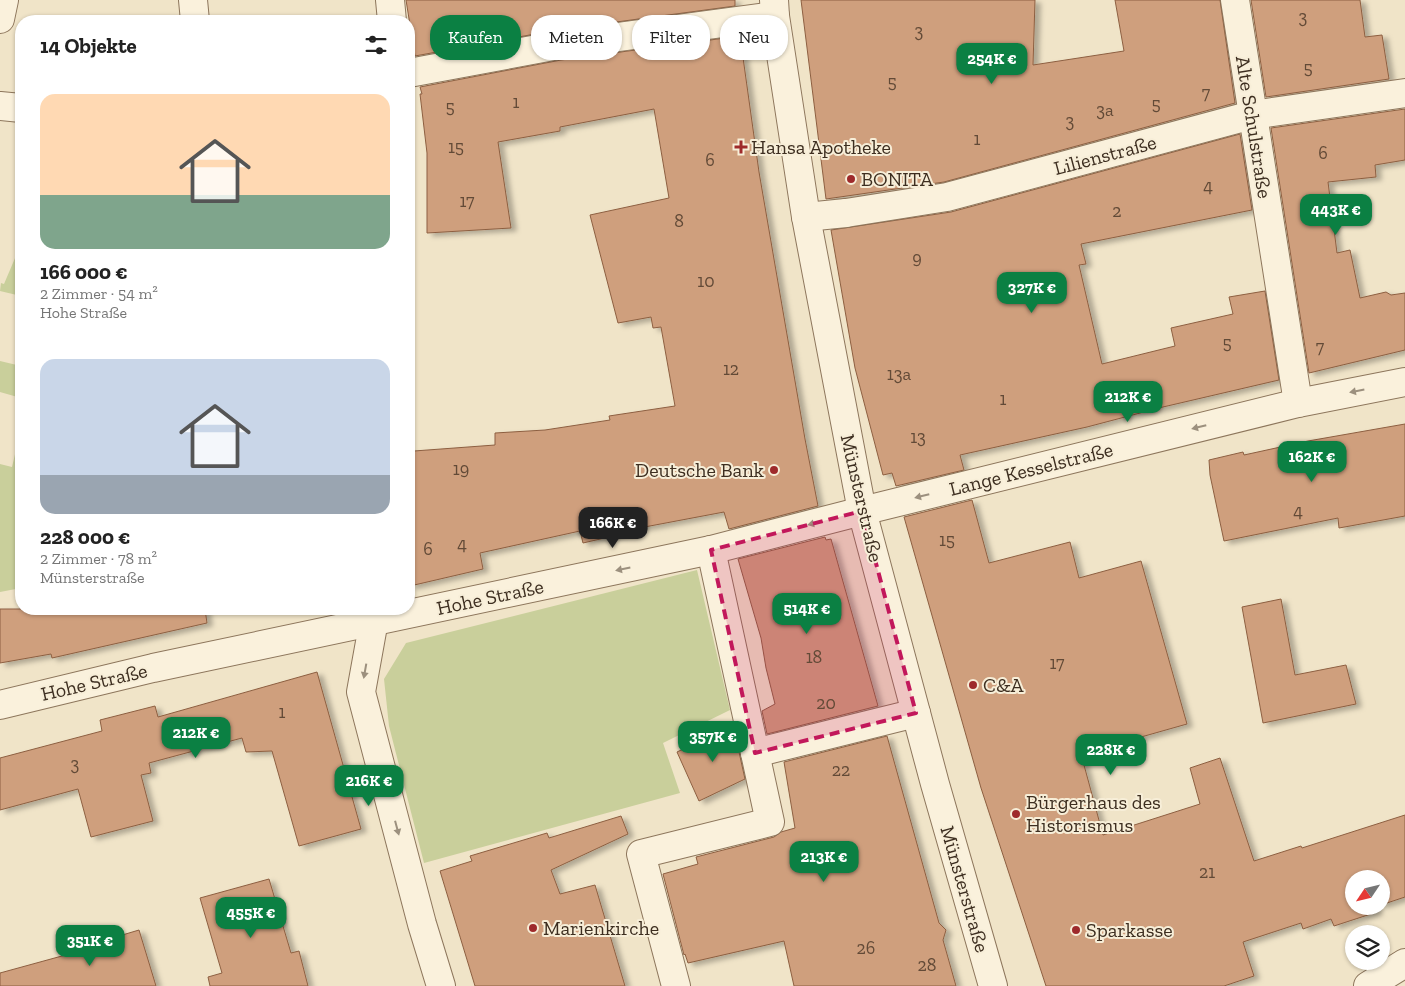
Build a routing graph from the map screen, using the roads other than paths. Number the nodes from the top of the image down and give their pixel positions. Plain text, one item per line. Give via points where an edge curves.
1 (4, 0) edge
2 (193, 0) edge
3 (390, 0) edge
4 (1235, 0) edge
5 (774, 8) edge
6 (194, 15) edge
7 (391, 15) edge
8 (0, 19) edge
9 (415, 72) edge
10 (1405, 93) edge
11 (0, 106) edge
12 (15, 107) edge
13 (1252, 116) junction
14 (806, 217) junction
15 (1405, 382) edge
16 (1298, 403) junction
17 (862, 511) junction
18 (711, 550) junction
19 (415, 608) edge
20 (375, 616) edge
21 (0, 705) edge
22 (916, 713) junction
23 (755, 753) junction
24 (1405, 963) edge
25 (441, 986) edge
26 (676, 986) edge
27 (993, 986) edge
28 (1368, 986) edge

1 - 8 street
2 - 6 street
3 - 7 street
4 - 13 street, Alte Schulstraße
5 - 9 street
5 - 14 street, Münsterstraße
10 - 13 street, Lilienstraße
11 - 12 street
13 - 14 street, Lilienstraße via 947,197
13 - 16 street, Alte Schulstraße
14 - 17 street, Münsterstraße
15 -> 16 street, Lange Kesselstraße
16 -> 17 street, Lange Kesselstraße
17 -> 18 street, Hohe Straße
17 - 22 street, Münsterstraße
18 -> 19 street, Hohe Straße
18 - 23 street
20 - 21 street, Hohe Straße
20 -> 25 street via 361,692
22 - 23 street
22 - 27 street, Münsterstraße
23 - 26 street via 770,822 641,854
24 - 28 street

